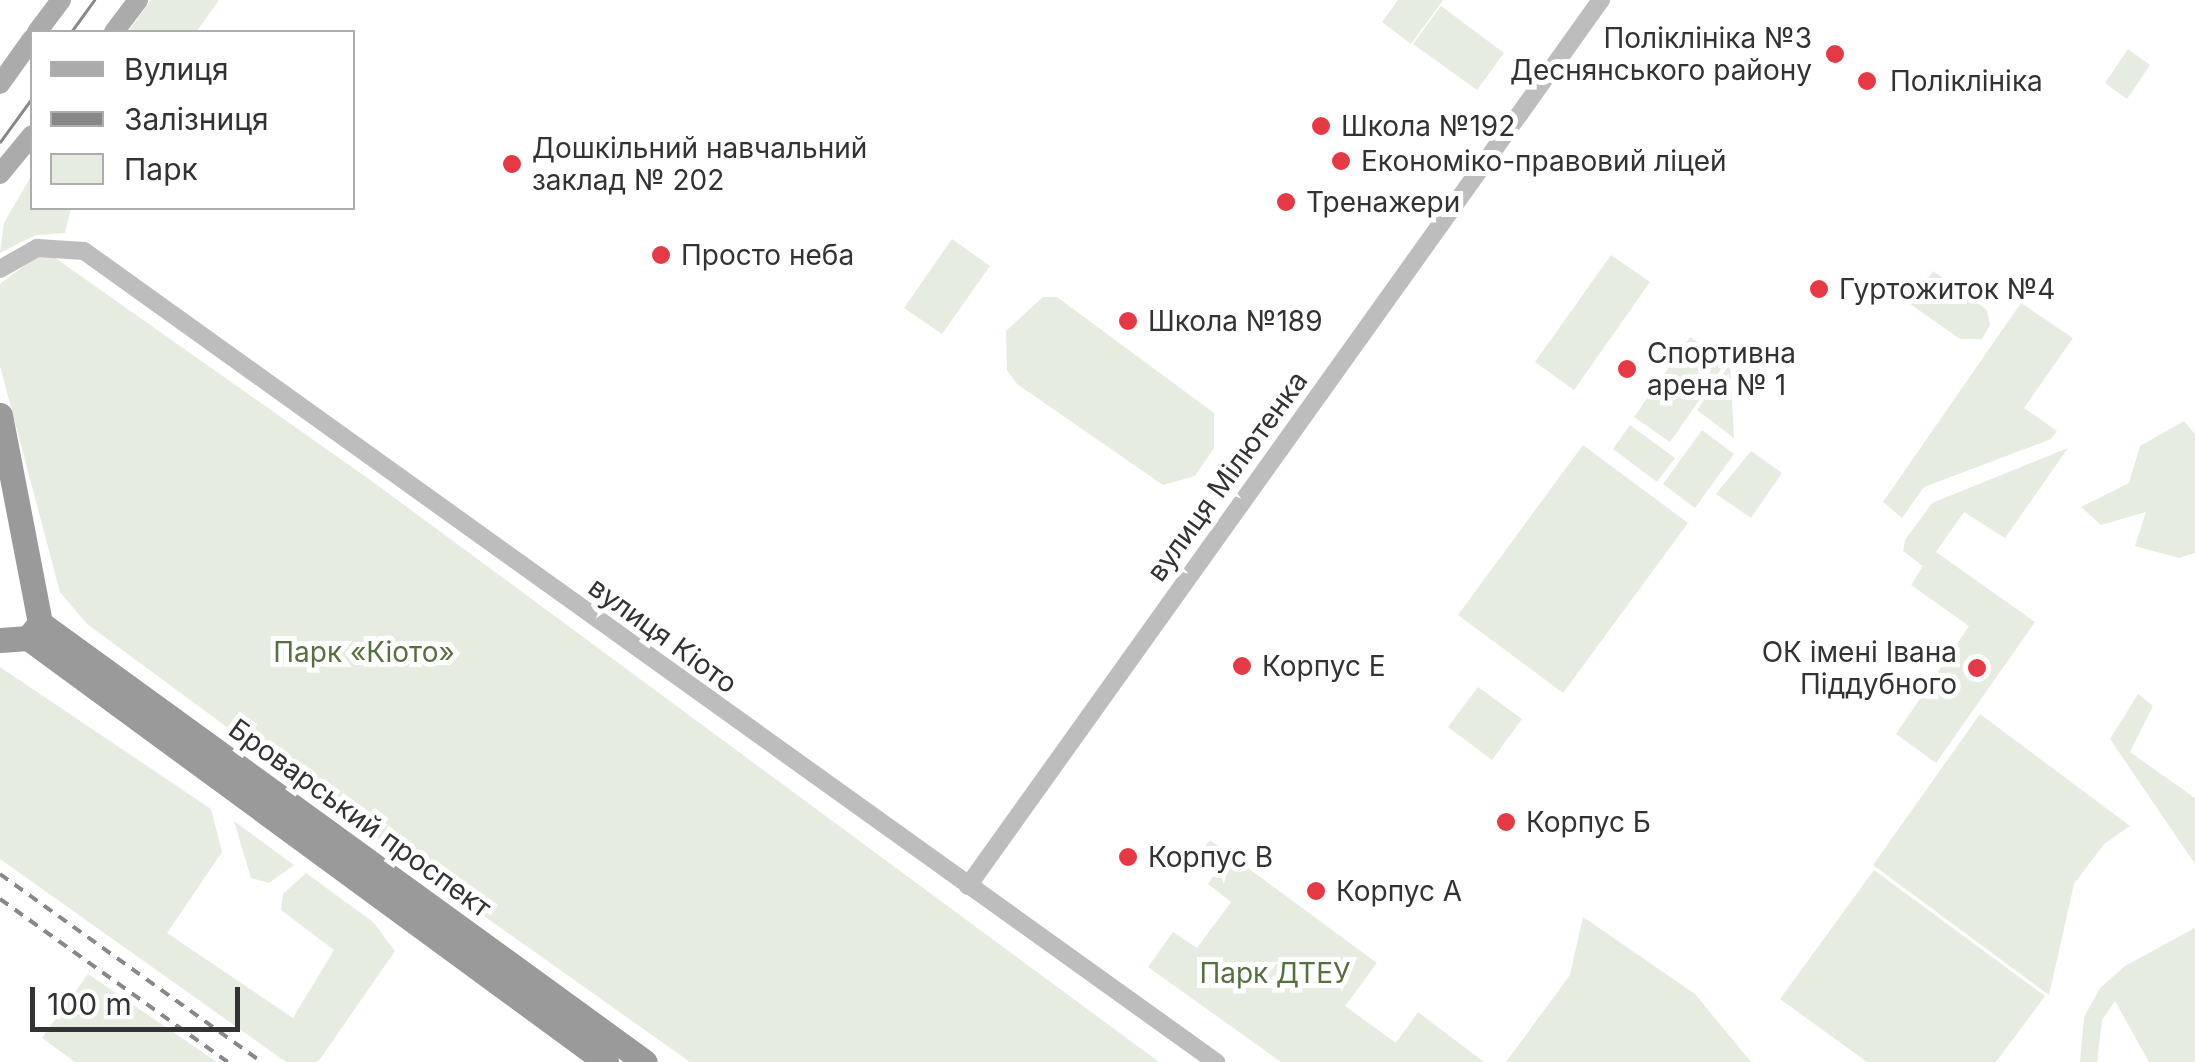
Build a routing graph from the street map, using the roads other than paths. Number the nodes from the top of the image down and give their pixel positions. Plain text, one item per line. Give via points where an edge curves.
1 (61, 0) edge
2 (138, 0) edge
3 (1601, 0) edge
4 (38, 30) edge
5 (116, 30) edge
6 (30, 42) edge
7 (0, 84) edge
8 (30, 137) edge
9 (0, 174) edge
10 (0, 269) edge
11 (0, 415) edge
12 (34, 630) junction
13 (0, 640) edge
14 (968, 886) junction
15 (606, 1062) edge
16 (645, 1062) edge
17 (1216, 1062) edge

1 - 4 main road
2 - 5 main road
3 - 14 street, вулиця Мілютенка
6 - 7 main road
8 - 9 main road
10 - 14 street, вулиця Кіото via 37,248 81,249
11 - 12 highway
12 - 13 highway
12 - 15 highway, Броварський проспект
12 - 16 highway, Броварський проспект
14 - 17 street, вулиця Кіото

